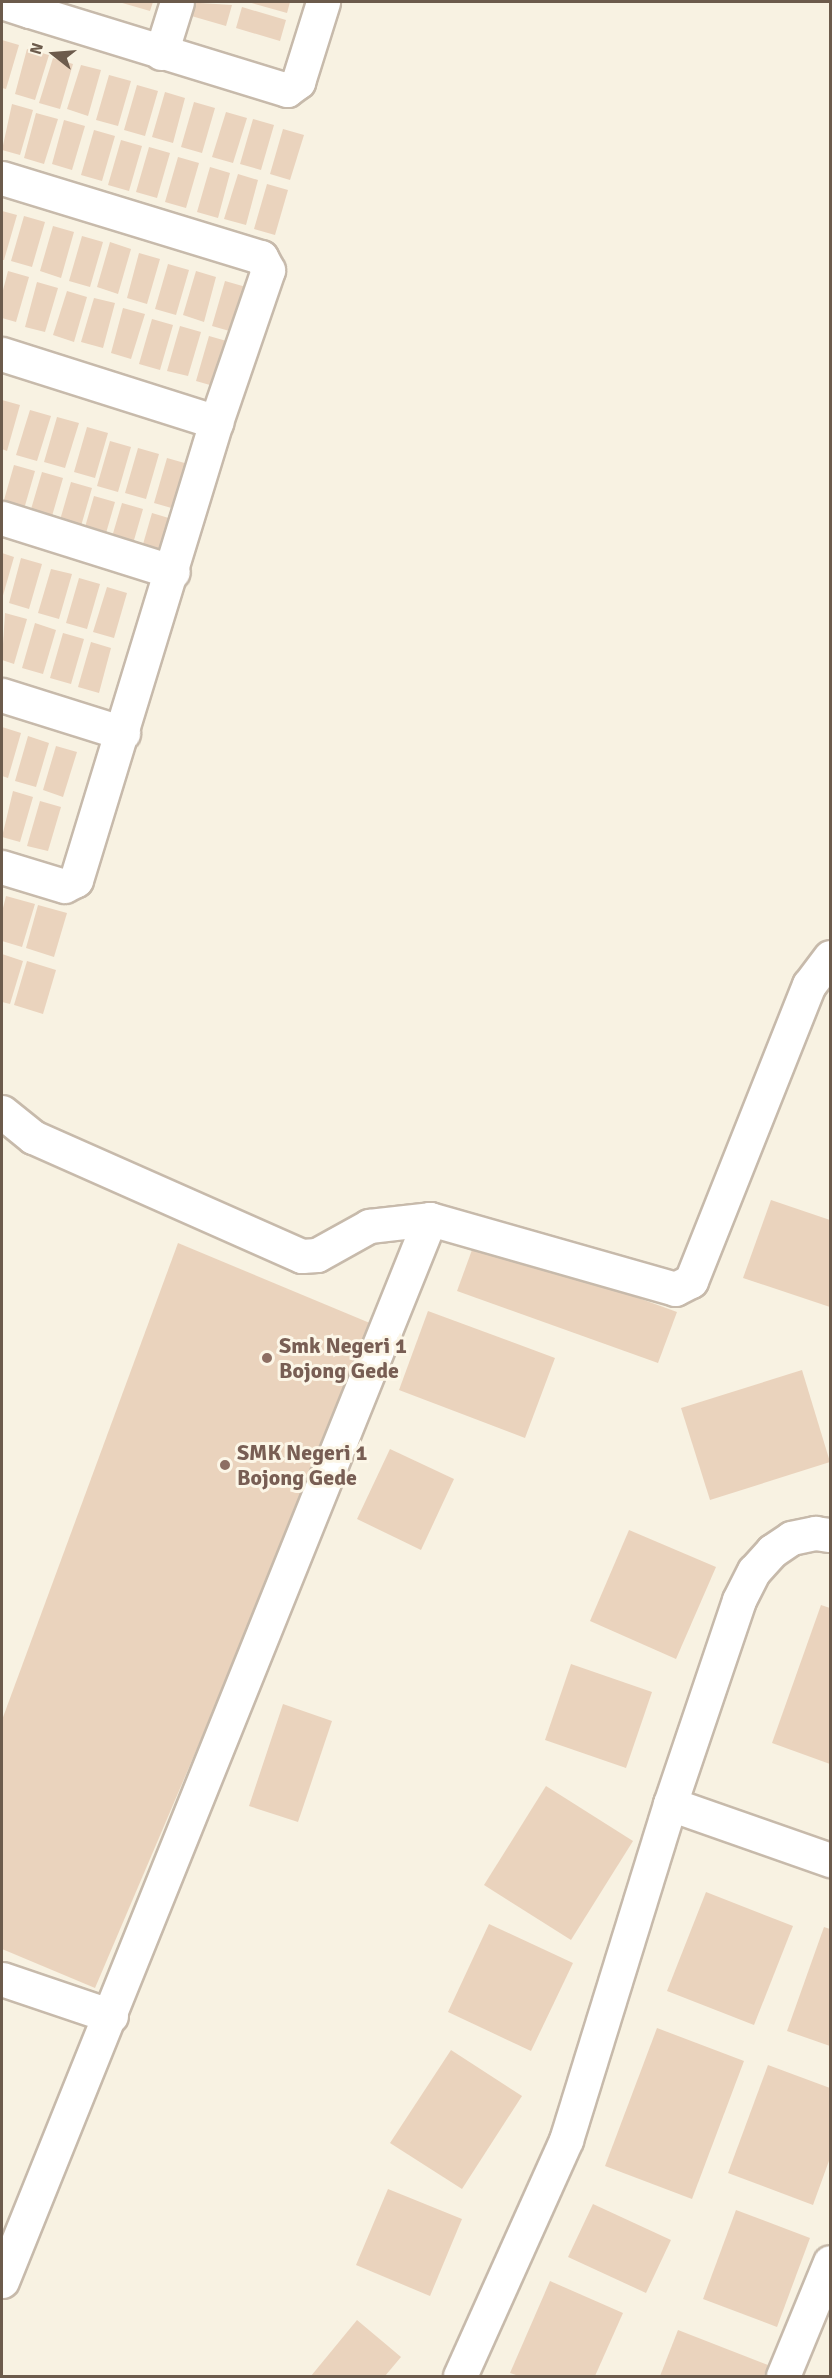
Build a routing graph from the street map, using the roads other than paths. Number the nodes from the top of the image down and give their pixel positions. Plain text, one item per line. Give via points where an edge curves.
1 (177, 2) edge
2 (323, 2) edge
3 (21, 5) edge
4 (161, 53) junction
5 (2, 178) edge
6 (2, 354) edge
7 (216, 422) junction
8 (2, 518) edge
9 (173, 572) junction
10 (2, 695) edge
11 (123, 733) junction
12 (2, 867) edge
13 (831, 957) edge
14 (2, 1112) edge
15 (430, 1220) junction
16 (831, 1535) edge
17 (670, 1804) junction
18 (831, 1860) edge
19 (2, 1979) edge
20 (111, 2016) junction
21 (831, 2262) edge
22 (2, 2281) edge
23 (460, 2376) edge
24 (783, 2376) edge

1 - 4 street
2 - 4 street via 295,88 288,90
3 - 4 street
5 - 7 street via 266,261 268,270
6 - 7 street
7 - 9 street
8 - 9 street
9 - 11 street
10 - 11 street
11 - 12 street via 71,886
13 - 15 street via 809,985 691,1281 675,1289 656,1285
14 - 15 street via 33,1137 302,1256 317,1256 369,1226
15 - 20 street
16 - 17 street via 815,1533 791,1538 754,1571 739,1600
17 - 18 street
17 - 23 street via 566,2140
19 - 20 street
20 - 22 street
21 - 24 street

